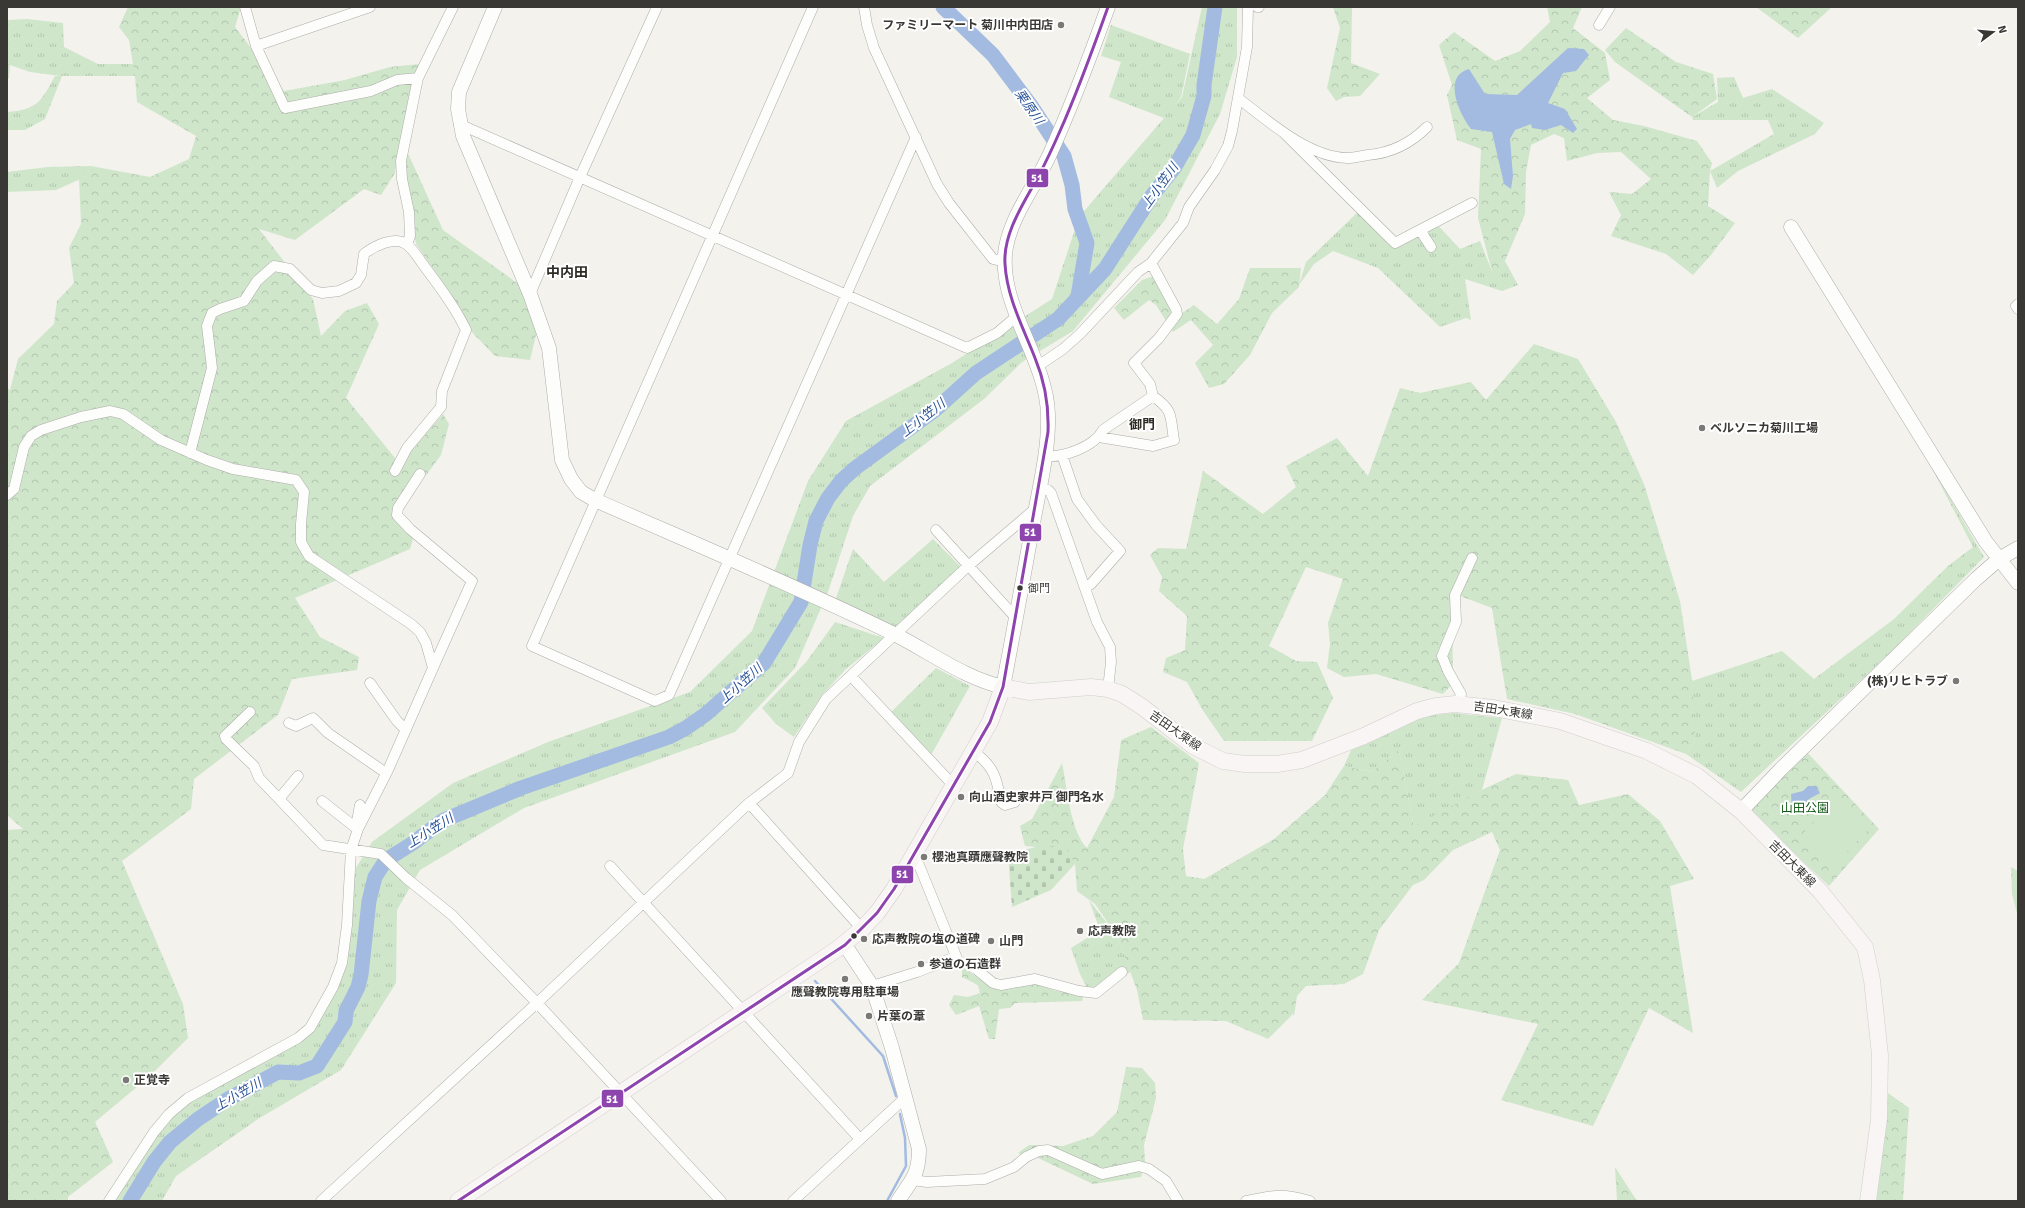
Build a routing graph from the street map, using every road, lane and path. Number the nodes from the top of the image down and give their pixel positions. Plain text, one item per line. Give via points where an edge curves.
1 (245, 7) edge
2 (370, 7) edge
3 (453, 7) edge
4 (495, 7) edge
5 (657, 7) edge
6 (813, 7) edge
7 (864, 7) edge
8 (1108, 7) edge
9 (1248, 7) edge
10 (1610, 7) edge
11 (1599, 25) dead end
12 (256, 46) junction
13 (418, 78) junction
14 (1238, 98) junction
15 (459, 124) junction
16 (1427, 127) dead end
17 (1284, 134) junction
18 (916, 138) junction
19 (580, 177) junction
20 (1472, 203) dead end
21 (1791, 227) dead end
22 (1420, 230) junction
23 (712, 235) junction
24 (407, 244) junction
25 (1431, 247) dead end
26 (1005, 262) junction
27 (1151, 263) junction
28 (530, 294) junction
29 (847, 294) junction
30 (2018, 304) edge
31 (2018, 309) edge
32 (1019, 319) junction
33 (1037, 362) junction
34 (1153, 396) junction
35 (1099, 437) junction
36 (190, 453) junction
37 (1062, 455) junction
38 (1044, 456) junction
39 (395, 471) dead end
40 (420, 474) dead end
41 (1039, 488) junction
42 (7, 495) edge
43 (595, 500) junction
44 (1035, 509) junction
45 (936, 530) dead end
46 (2018, 548) edge
47 (1472, 558) dead end
48 (729, 559) junction
49 (1999, 559) junction
50 (967, 567) junction
51 (2018, 583) edge
52 (1086, 587) junction
53 (1016, 618) junction
54 (895, 634) junction
55 (433, 668) junction
56 (852, 676) junction
57 (370, 682) dead end
58 (1003, 687) junction
59 (1108, 688) junction
60 (1458, 704) junction
61 (250, 712) dead end
62 (289, 723) dead end
63 (406, 730) junction
64 (974, 752) junction
65 (386, 773) junction
66 (298, 776) dead end
67 (954, 786) junction
68 (279, 799) junction
69 (322, 800) dead end
70 (1015, 802) dead end
71 (749, 804) junction
72 (360, 805) dead end
73 (1741, 812) junction
74 (357, 828) junction
75 (351, 850) junction
76 (912, 858) junction
77 (610, 866) dead end
78 (643, 903) junction
79 (862, 929) junction
80 (845, 945) junction
81 (955, 957) junction
82 (1122, 972) dead end
83 (872, 986) junction
84 (537, 1002) junction
85 (743, 1012) junction
86 (621, 1093) junction
87 (906, 1097) junction
88 (860, 1139) junction
89 (913, 1180) junction
90 (109, 1201) edge
91 (321, 1201) edge
92 (458, 1201) edge
93 (721, 1201) edge
94 (793, 1201) edge
95 (898, 1201) edge
96 (1178, 1201) edge
97 (1246, 1201) edge
98 (1310, 1201) edge
99 (1868, 1201) edge

1 - 12 street
2 - 12 street
3 - 13 street
4 - 15 street via 459,92
5 - 19 street
6 - 23 street
7 - 18 street via 874,48
8 - 26 street via 1060,132 1015,220 1006,247
9 - 14 street via 1247,46
10 - 11 street
12 - 13 street via 285,108 371,91 397,80
13 - 24 street via 401,161 409,212 410,236
14 - 17 street
14 - 27 street via 1228,146 1189,207 1183,223
15 - 19 street
15 - 28 street
16 - 17 street via 1416,138 1391,152 1347,158 1326,155
17 - 22 street via 1395,243
18 - 26 street via 949,203 993,258
18 - 29 street
19 - 23 street
19 - 28 street
20 - 22 street
21 - 49 street
22 - 25 street
23 - 29 street
23 - 43 street
24 - 36 street via 396,240 372,247 364,254 361,275 356,282 339,291 322,293 311,290 290,269 274,266 257,281 244,301 212,313 207,326 212,368
24 - 39 street via 456,308 466,330 442,391 441,407 407,448
26 - 32 street via 1007,282
27 - 33 street via 1138,272 1063,350
27 - 34 street via 1177,314 1159,338 1134,363 1150,384
28 - 43 street via 549,348 562,460 570,479 581,492
29 - 32 street via 967,348
29 - 48 street
30 - 31 street
32 - 33 street
33 - 38 street via 1048,415
34 - 35 street via 1102,430
34 - 35 street via 1166,406 1170,413 1174,440 1153,446
35 - 37 street
36 - 42 street via 161,440 123,414 110,411 81,416 31,436 24,447 14,489
36 - 55 street via 233,469 296,480 304,492 301,542 309,556 420,632
37 - 38 street
37 - 52 street via 1077,499 1120,551
38 - 41 street
40 - 55 street via 398,508 397,515 472,581
41 - 44 street
41 - 52 street via 1051,493
43 - 48 street
43 - 48 street via 532,646 655,701 669,695
44 - 50 street
44 - 53 street
45 - 50 street
46 - 49 street
47 - 60 street via 1455,595 1456,622 1442,656 1461,694
48 - 54 street
49 - 51 street
49 - 73 street via 1903,650
50 - 53 street
50 - 54 street
52 - 59 street via 1097,622 1110,647
53 - 58 street
54 - 56 street
54 - 58 street via 952,666 990,684
55 - 63 street
56 - 67 street
56 - 71 street via 826,699 799,742 788,773
57 - 63 street
58 - 59 main road, 吉田大東線 via 1029,692
58 - 64 main road via 990,722
59 - 60 main road, 吉田大東線 via 1141,706 1193,746 1223,760 1245,764 1277,764 1302,760 1364,736 1417,711
60 - 73 main road, 吉田大東線 via 1560,721 1647,751 1698,776
61 - 68 street via 224,736 230,745 254,766 259,778
62 - 65 street via 296,726 313,718 328,733
63 - 65 street
64 - 67 main road
64 - 70 street via 986,761 997,779 1001,802 1005,805
65 - 74 street
66 - 68 street
67 - 76 main road
68 - 75 street via 322,845
69 - 74 street
71 - 78 street
71 - 79 street
72 - 74 street
73 - 99 main road, 吉田大東線 via 1820,891 1865,947 1872,980 1880,1055 1879,1119
74 - 75 street
75 - 84 street via 381,854 406,878 452,914
75 - 90 street via 342,963 333,987 310,1028 278,1050 188,1098 169,1114 154,1132
76 - 79 main road via 883,906
76 - 81 street via 919,865
77 - 78 street
78 - 84 street
78 - 85 street
79 - 80 main road
80 - 83 street
80 - 85 main road
81 - 82 street via 993,983 1001,985 1035,979 1096,993
81 - 83 street
83 - 87 street
84 - 86 street
84 - 91 street
85 - 86 main road
85 - 88 street
86 - 92 main road
86 - 93 street
87 - 88 street
87 - 89 street via 919,1149 919,1165
88 - 94 street
89 - 95 street
89 - 96 street via 927,1182 985,1179 1014,1167 1039,1151 1048,1150 1102,1174 1139,1166 1149,1169 1166,1181
97 - 98 street via 1287,1194

